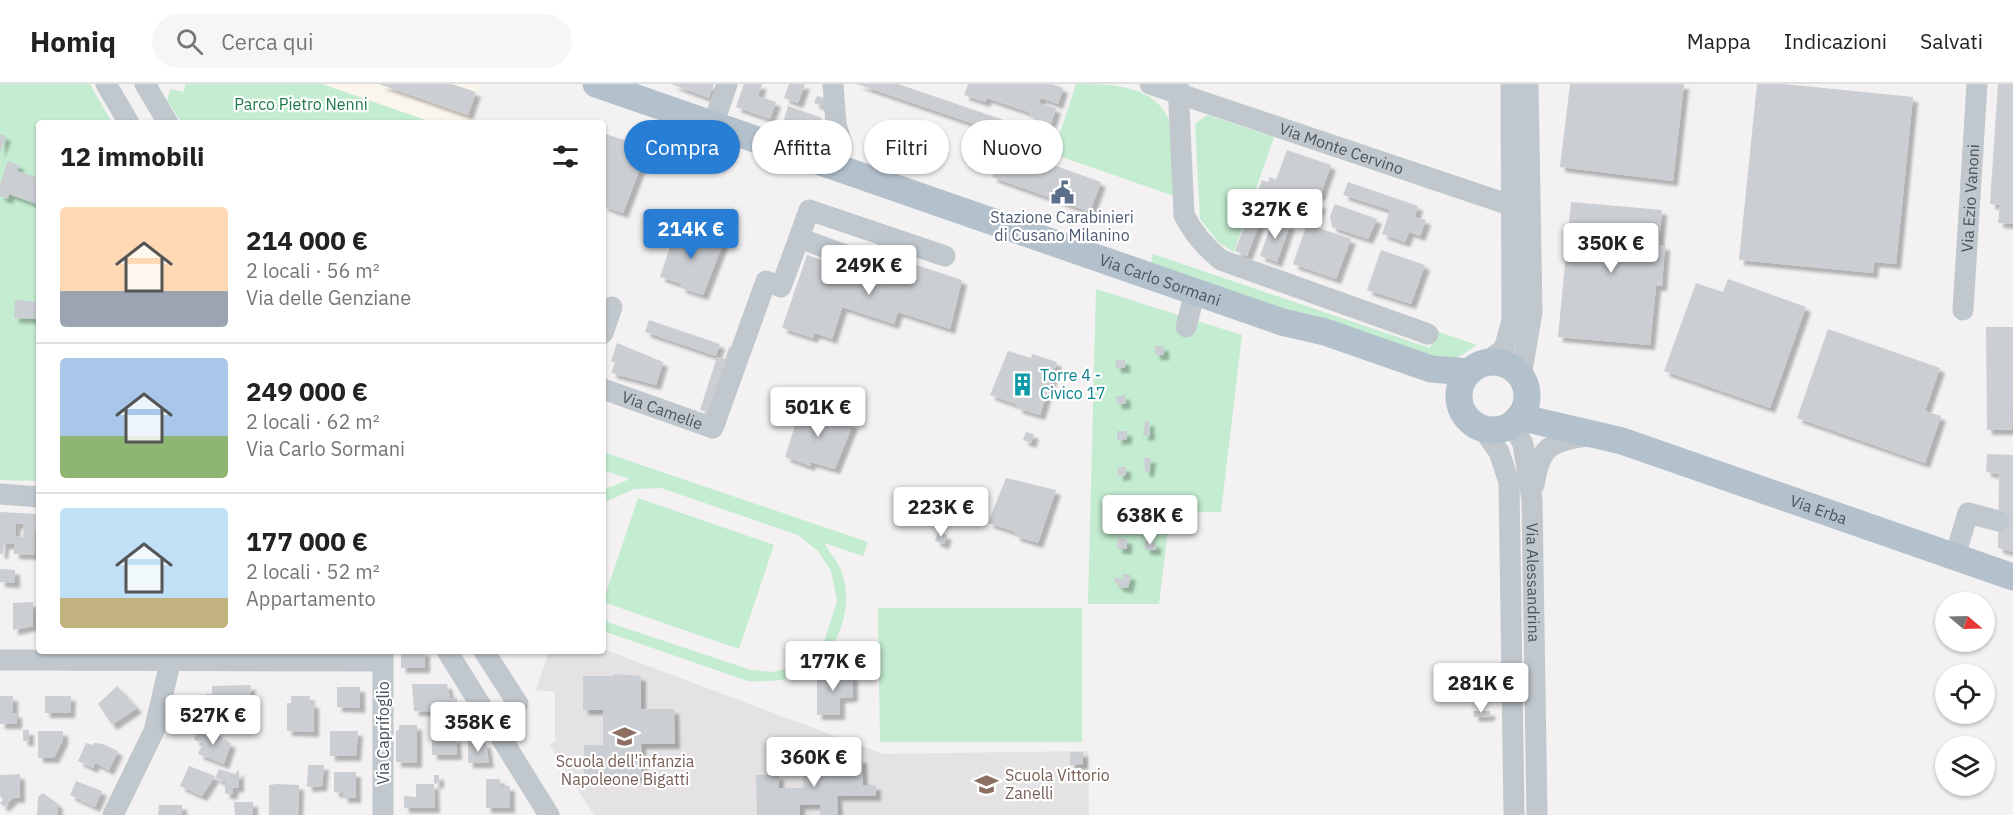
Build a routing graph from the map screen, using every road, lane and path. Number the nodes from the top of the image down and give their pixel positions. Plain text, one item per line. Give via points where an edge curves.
1 (106, 84) edge
2 (599, 84) edge
3 (727, 84) edge
4 (833, 84) edge
5 (1150, 84) edge
6 (1511, 84) edge
7 (1528, 84) edge
8 (1977, 84) edge
9 (152, 88) edge
10 (1178, 88) edge
11 (127, 120) edge
12 (167, 120) edge
13 (699, 120) edge
14 (715, 120) edge
15 (836, 120) edge
16 (852, 173) edge
17 (1512, 205) junction
18 (1528, 219) junction
19 (799, 238) junction
20 (891, 239) junction
21 (945, 256) dead end
22 (1195, 292) junction
23 (612, 307) dead end
24 (1963, 310) dead end
25 (1282, 322) junction
26 (606, 324) edge
27 (1186, 327) dead end
28 (1428, 334) dead end
29 (1477, 368) junction
30 (1523, 384) junction
31 (606, 390) edge
32 (1459, 399) junction
33 (1516, 421) junction
34 (1482, 428) junction
35 (1590, 435) junction
36 (1622, 441) junction
37 (0, 494) edge
38 (36, 497) edge
39 (1532, 500) junction
40 (1999, 521) dead end
41 (1955, 556) junction
42 (2013, 577) edge
43 (449, 654) edge
44 (486, 654) edge
45 (173, 656) edge
46 (383, 656) edge
47 (0, 660) edge
48 (518, 704) dead end
49 (114, 815) edge
50 (383, 815) edge
51 (549, 815) edge
52 (1514, 815) edge
53 (1537, 815) edge

1 - 11 street
2 - 13 main road, Via Carlo Sormani
3 - 14 street
4 - 15 street
5 - 10 street, Via Monte Cervino
6 - 17 street
7 - 18 street
8 - 24 street, Via Ezio Vanoni
9 - 12 street
10 - 17 street, Via Monte Cervino
10 - 28 street via 1184,215 1193,232 1221,260
16 - 22 main road, Via Carlo Sormani
17 - 18 street, Via Monte Cervino via 1520,208
17 - 29 street via 1512,321 1504,349
18 - 30 street via 1532,312
19 - 20 street via 809,210
19 - 20 street via 881,268
19 - 31 street, Via Camelie via 781,286 765,281 713,429
20 - 21 street
22 - 25 main road, Via Carlo Sormani
22 - 27 street
23 - 26 street
25 - 29 main road, Via Carlo Sormani via 1324,332 1431,369
25 - 32 main road, Via Carlo Sormani via 1356,357 1444,389
29 - 30 main road via 1502,364
29 - 32 main road via 1462,383
30 - 33 main road via 1525,408
30 - 36 main road, Via Erba via 1557,411
32 - 34 main road via 1465,416
33 - 34 main road via 1493,430
33 - 35 main road, Via Erba
33 - 39 street, Via Alessandrina
34 - 52 street, Via Alessandrina via 1499,452 1509,482
35 - 36 main road, Via Erba
35 - 39 street via 1560,440 1546,449 1538,462
36 - 41 main road, Via Erba
37 - 38 street
39 - 53 street, Via Alessandrina
40 - 41 street via 1968,513
41 - 42 main road, Via Erba
43 - 51 street
44 - 48 street
45 - 46 street
45 - 47 street
45 - 49 street via 154,732
46 - 50 street, Via Caprifoglio

